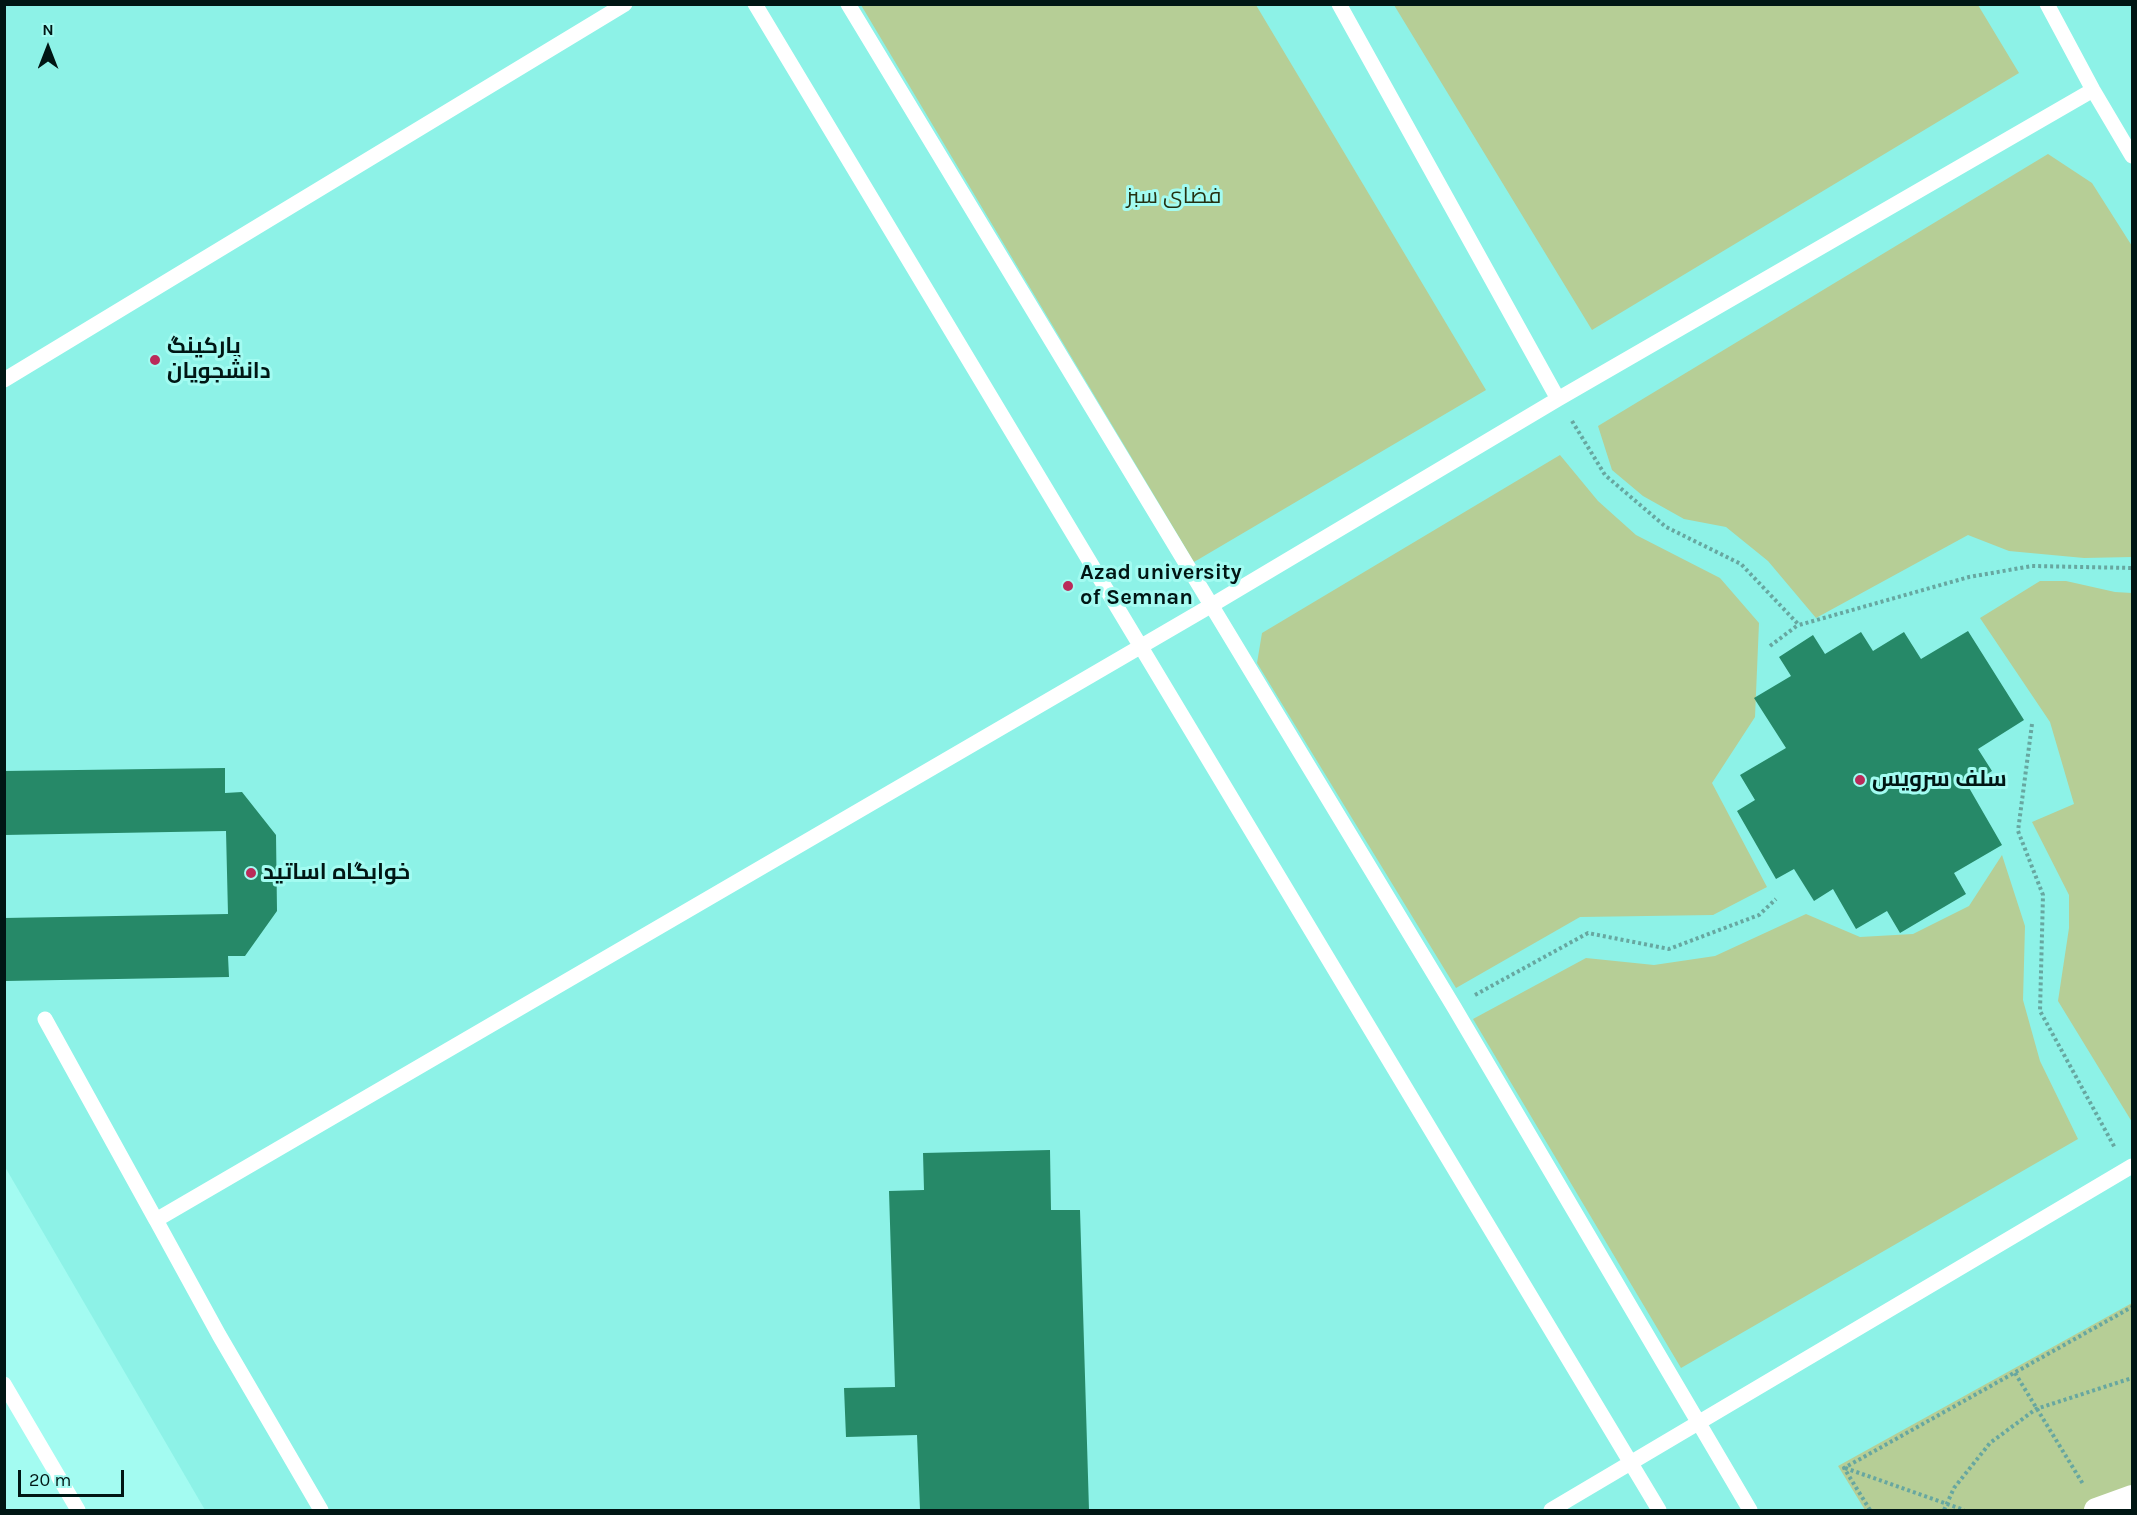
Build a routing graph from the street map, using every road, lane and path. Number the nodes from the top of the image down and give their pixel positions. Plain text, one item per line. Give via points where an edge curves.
1 (625, 4) edge
2 (755, 4) edge
3 (848, 4) edge
4 (1339, 4) edge
5 (2047, 4) edge
6 (2093, 90) junction
7 (2133, 156) edge
8 (4, 380) edge
9 (1558, 399) junction
10 (2133, 568) edge
11 (1212, 605) junction
12 (1798, 625) junction
13 (1141, 645) junction
14 (1770, 646) dead end
15 (2032, 724) dead end
16 (1776, 899) dead end
17 (1454, 1007) junction
18 (45, 1019) dead end
19 (2130, 1168) edge
20 (156, 1220) junction
21 (2133, 1307) edge
22 (2014, 1373) junction
23 (2133, 1378) edge
24 (4, 1384) edge
25 (2036, 1409) junction
26 (1699, 1423) junction
27 (1631, 1463) junction
28 (1844, 1468) junction
29 (2133, 1497) edge
30 (1947, 1504) junction
31 (2097, 1509) edge
32 (78, 1510) edge
33 (321, 1510) edge
34 (1551, 1510) edge
35 (1659, 1510) edge
36 (1750, 1510) edge
37 (1870, 1510) edge
38 (1944, 1510) edge
39 (1964, 1510) edge

1 - 8 lane
2 - 13 lane
3 - 11 lane
4 - 9 lane
5 - 6 lane
6 - 7 lane
6 - 9 lane
9 - 11 lane
9 - 12 path via 1605,475 1666,527 1741,564
10 - 12 path via 2032,566 1969,577
11 - 13 lane
11 - 17 lane
12 - 14 path
13 - 20 lane
13 - 27 lane
15 - 19 path via 2018,831 2043,895 2040,1011
16 - 17 path via 1759,915 1669,949 1588,933
17 - 26 lane
18 - 20 lane
19 - 26 lane
20 - 33 lane
21 - 22 path
22 - 25 path
22 - 28 path
23 - 25 path
24 - 32 lane
25 - 30 path via 1990,1443 1954,1488
25 - 31 path
26 - 27 lane
26 - 36 lane
27 - 34 lane
27 - 35 lane
28 - 30 path
28 - 37 path
29 - 31 street
30 - 38 path
30 - 39 path

